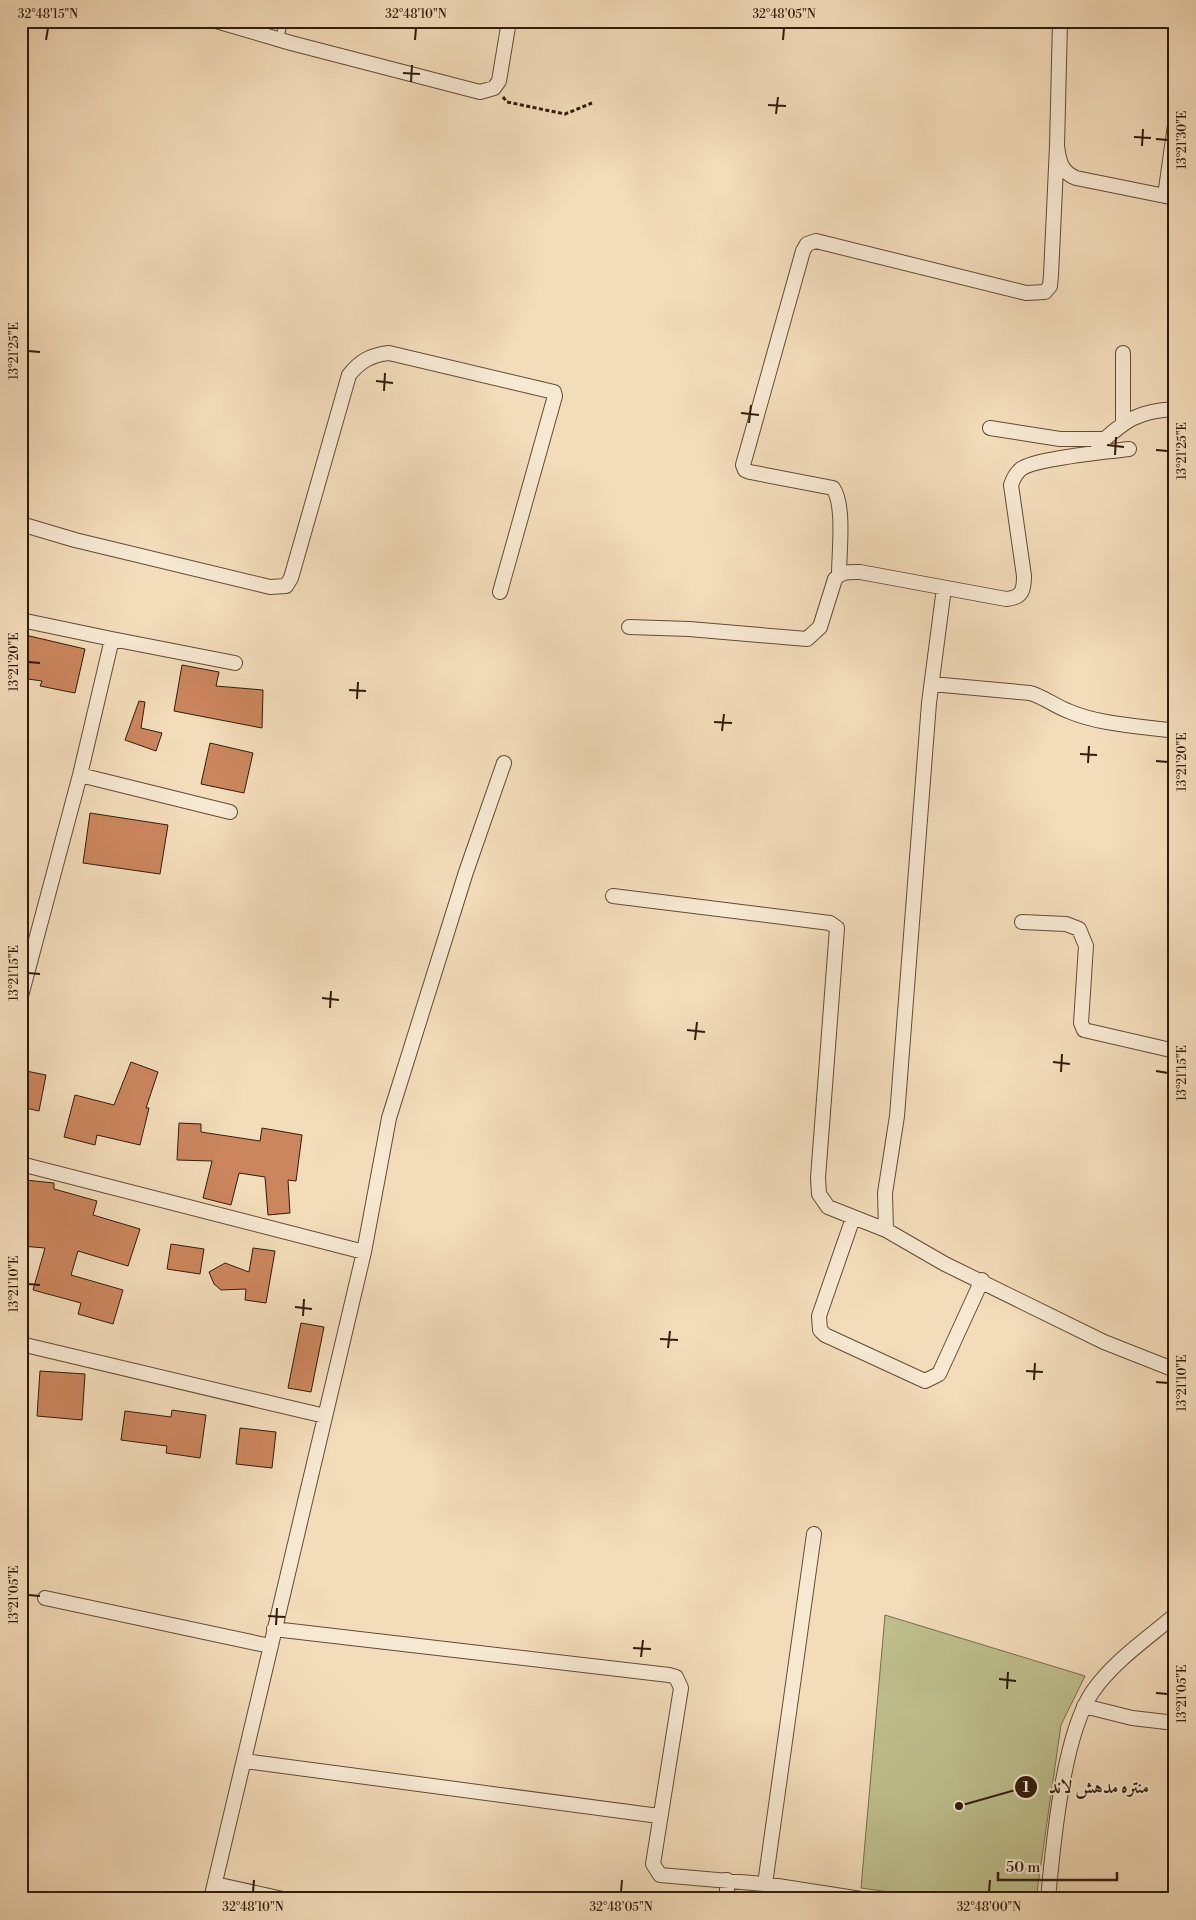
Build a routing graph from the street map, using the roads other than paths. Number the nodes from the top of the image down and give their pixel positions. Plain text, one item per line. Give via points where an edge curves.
1 (216, 21) edge
2 (284, 21) edge
3 (509, 21) edge
4 (1060, 21) edge
5 (279, 40) junction
6 (1175, 124) edge
7 (1057, 146) junction
8 (1170, 197) edge
9 (1124, 353) dead end
10 (1175, 409) edge
11 (1123, 423) junction
12 (990, 428) dead end
13 (1104, 439) junction
14 (1129, 449) dead end
15 (1088, 454) junction
16 (21, 524) edge
17 (839, 574) junction
18 (944, 588) junction
19 (500, 592) dead end
20 (21, 620) edge
21 (629, 627) dead end
22 (112, 639) junction
23 (235, 663) dead end
24 (932, 684) junction
25 (1175, 732) edge
26 (504, 763) dead end
27 (80, 775) junction
28 (230, 812) dead end
29 (613, 896) dead end
30 (1022, 922) dead end
31 (21, 996) edge
32 (1175, 1051) edge
33 (21, 1164) edge
34 (853, 1218) junction
35 (886, 1230) junction
36 (364, 1252) junction
37 (982, 1280) junction
38 (21, 1344) edge
39 (1175, 1370) edge
40 (325, 1416) junction
41 (814, 1534) dead end
42 (45, 1598) dead end
43 (1175, 1615) edge
44 (274, 1629) junction
45 (270, 1646) junction
46 (1084, 1706) junction
47 (1175, 1724) edge
48 (245, 1761) junction
49 (659, 1816) junction
50 (727, 1880) junction
51 (215, 1884) junction
52 (765, 1884) junction
53 (211, 1899) edge
54 (283, 1899) edge
55 (727, 1899) edge
56 (861, 1899) edge
57 (1048, 1899) edge

1 - 5 street
2 - 5 lane
3 - 5 street via 500,81 494,88 480,92
4 - 7 street
6 - 8 street
7 - 8 street via 1066,174
7 - 17 street via 1051,275 1050,286 1045,292 1026,293 824,242 807,244 803,250 743,465 744,470 750,472 833,488 839,510
9 - 11 street
10 - 11 street via 1133,417
11 - 13 street
12 - 13 street via 1060,439
13 - 15 street
14 - 15 street
15 - 18 street via 1027,466 1014,478 1011,485 1024,576 1024,589 1020,596 1006,599
16 - 19 street via 270,587 286,586 291,578 349,375 357,364 389,353 554,392 556,396
17 - 18 street via 860,572
17 - 21 street via 820,627 807,639
18 - 24 street
20 - 22 street
22 - 23 street
22 - 27 street
24 - 25 street via 1030,693 1068,711 1101,721
24 - 35 street via 897,1116 885,1193
26 - 36 street via 466,872 389,1118
27 - 28 street
27 - 31 street
29 - 34 street via 830,923 837,928 818,1178 819,1194 828,1207
30 - 32 street via 1066,924 1080,929 1086,946 1081,1023 1084,1030
33 - 36 street
34 - 35 street
34 - 37 street via 819,1316 820,1330 825,1335 925,1381 934,1378 939,1374
35 - 37 street via 945,1264
36 - 40 street
37 - 39 street via 1104,1342
38 - 40 street
40 - 44 street
41 - 52 street
42 - 45 street
43 - 46 street via 1108,1675
44 - 45 street
44 - 49 street via 676,1677 681,1688
45 - 48 street
46 - 47 street
46 - 57 street via 1069,1756 1055,1831
48 - 49 street
48 - 51 street
49 - 50 street via 653,1864 660,1875
50 - 52 street
50 - 55 street
51 - 53 street
51 - 54 street
52 - 56 street

